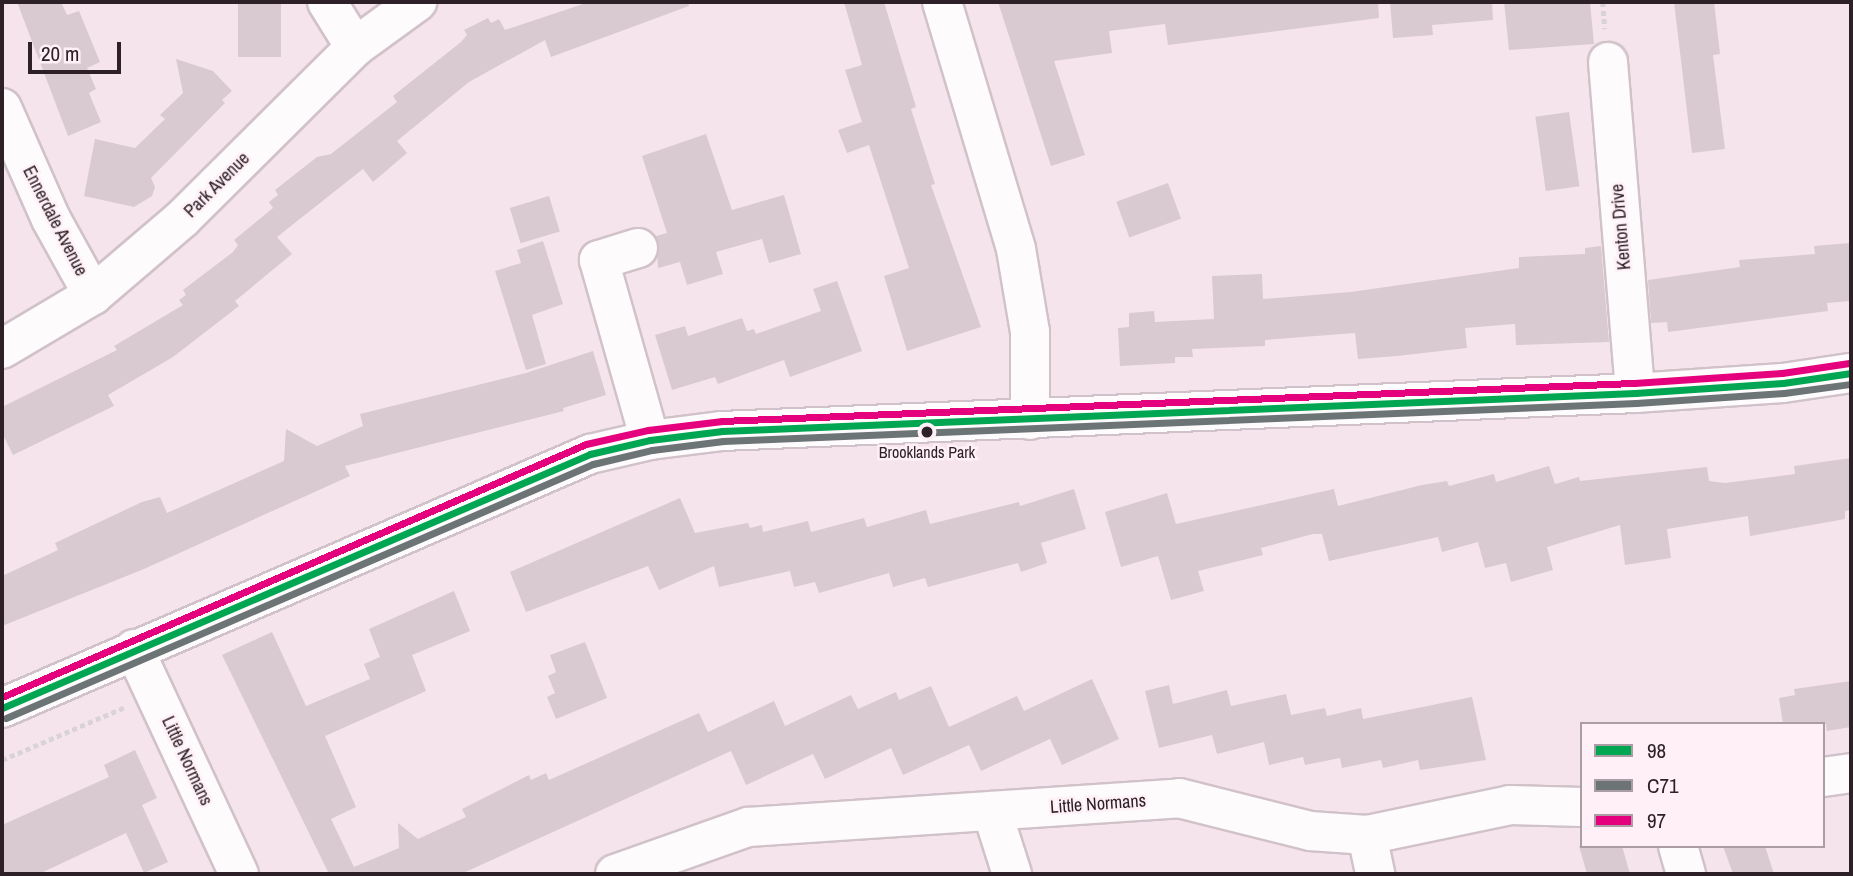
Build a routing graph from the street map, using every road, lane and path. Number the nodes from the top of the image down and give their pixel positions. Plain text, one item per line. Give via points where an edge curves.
1 (327, 2) edge
2 (417, 2) edge
3 (942, 2) edge
4 (355, 47) junction
5 (1608, 62) dead end
6 (2, 108) edge
7 (638, 248) dead end
8 (93, 295) junction
9 (2, 349) edge
10 (1851, 373) edge
11 (1635, 393) junction
12 (1030, 420) junction
13 (650, 440) junction
14 (134, 649) junction
15 (155, 694) junction
16 (2, 708) edge
17 (2, 760) edge
18 (1851, 773) edge
19 (1825, 777) edge
20 (1580, 807) edge
21 (992, 811) junction
22 (1367, 835) junction
23 (1679, 848) edge
24 (240, 874) edge
25 (615, 874) edge
26 (1012, 874) edge
27 (1375, 874) edge
28 (1686, 874) edge

1 - 4 street
2 - 4 street, Park Avenue
3 - 12 street via 1016,249 1030,332
4 - 8 street, Park Avenue via 183,218
5 - 11 street, Kenton Drive
6 - 8 street, Ennerdale Avenue via 51,219
7 - 13 street via 599,260
8 - 9 street, Park Avenue
10 - 11 street via 1783,383
11 - 12 street
12 - 13 street via 722,431
13 - 14 street via 590,454
14 - 15 street, Little Normans
14 - 16 street
15 - 17 path
15 - 24 street, Little Normans
18 - 19 street
20 - 22 street, Little Normans via 1510,805
21 - 22 street, Little Normans via 1179,798 1310,831
21 - 25 street, Little Normans via 748,827
21 - 26 street
22 - 27 street
23 - 28 street

